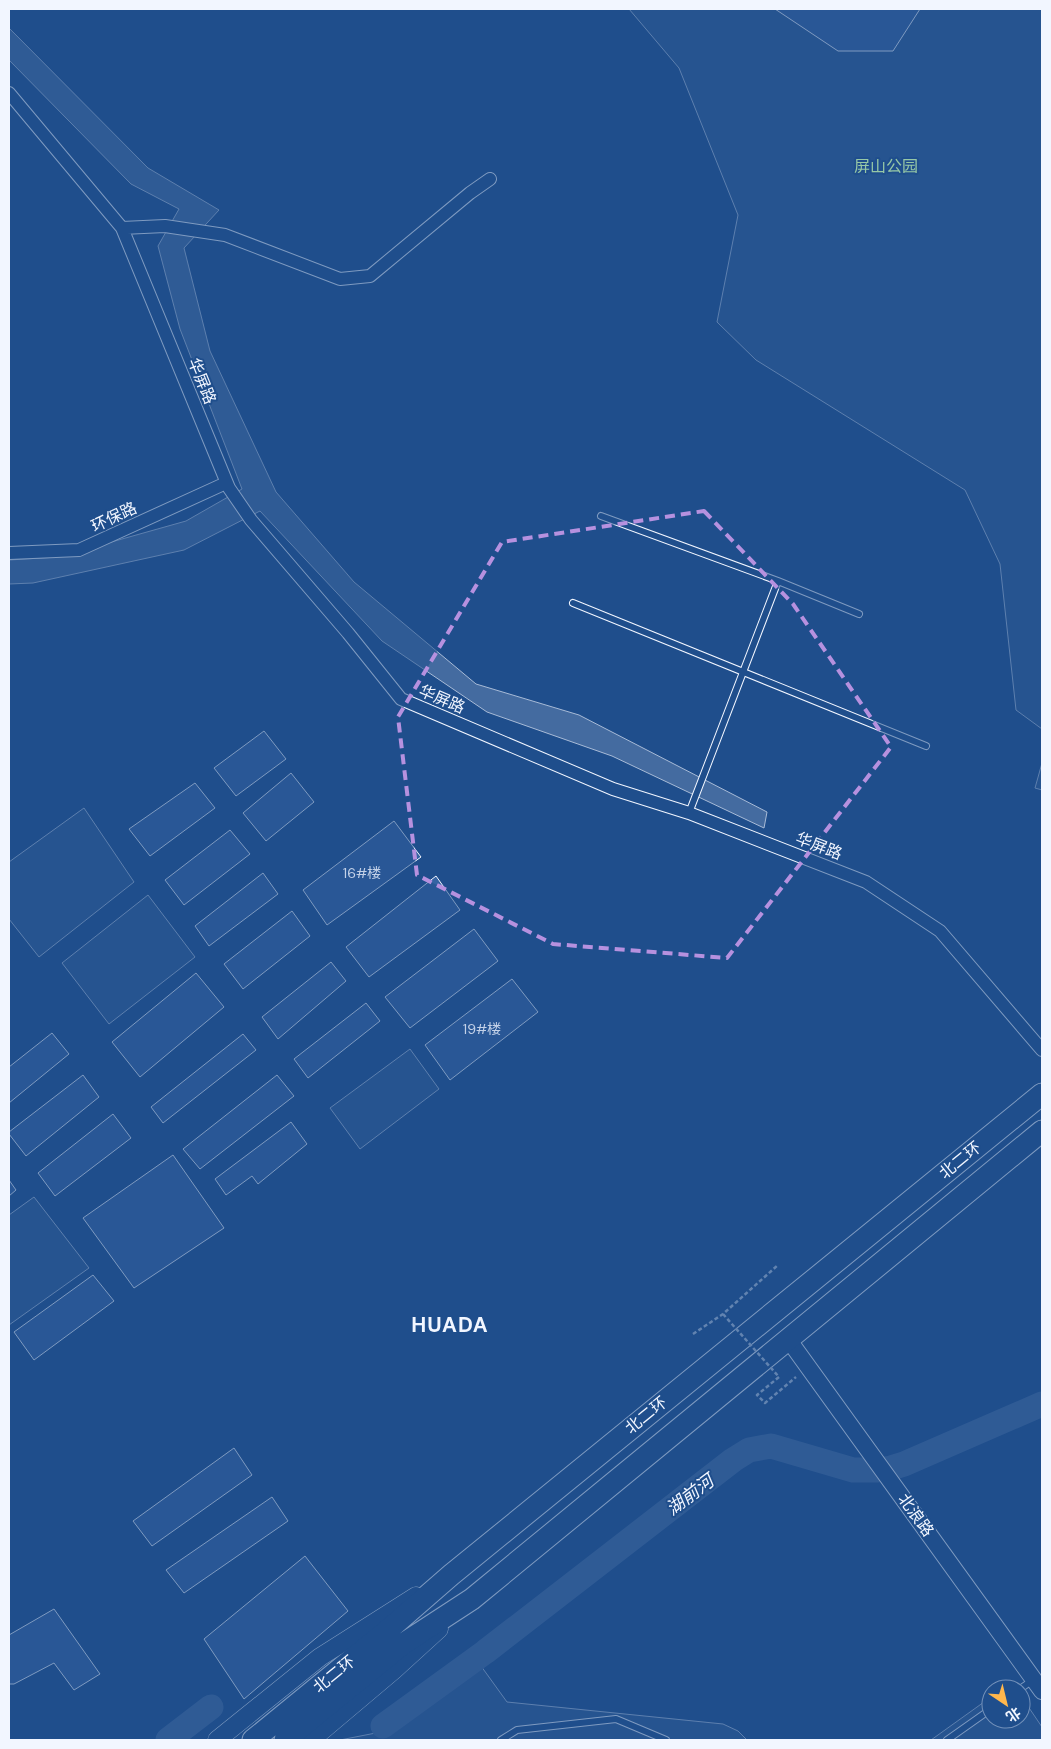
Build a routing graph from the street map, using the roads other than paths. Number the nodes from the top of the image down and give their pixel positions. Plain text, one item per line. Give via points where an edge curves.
1 (9, 94) edge
2 (490, 179) dead end
3 (122, 228) junction
4 (227, 486) junction
5 (601, 516) dead end
6 (9, 553) edge
7 (778, 581) junction
8 (573, 603) dead end
9 (860, 614) dead end
10 (743, 672) junction
11 (926, 746) dead end
12 (689, 813) junction
13 (1042, 1050) edge
14 (1042, 1094) edge
15 (1042, 1131) edge
16 (788, 1339) junction
17 (450, 1574) junction
18 (472, 1599) junction
19 (396, 1636) junction
20 (1038, 1685) edge
21 (981, 1716) edge
22 (218, 1740) edge
23 (253, 1740) edge
24 (285, 1740) edge
25 (311, 1740) edge
26 (501, 1740) edge
27 (666, 1740) edge
28 (947, 1740) edge

1 - 3 street, 华屏路
2 - 3 street via 370,276 340,279 225,235 165,226
3 - 4 street, 华屏路
4 - 6 street, 环保路 via 79,550
4 - 12 street, 华屏路 via 250,520 401,699 613,789
5 - 7 lane
7 - 9 lane
7 - 10 lane
8 - 10 lane
10 - 11 lane
10 - 12 lane
12 - 13 street, 华屏路 via 866,882 940,931
14 - 17 highway, 北二环
15 - 16 highway, 北二环
16 - 18 highway, 北二环
16 - 20 street, 北浪路
17 - 19 highway, 北二环
17 - 22 main road via 320,1657
18 - 19 highway, 北二环
18 - 25 main road
19 - 23 highway, 北二环
19 - 24 highway, 北二环
21 - 28 lane
26 - 27 lane via 517,1730 616,1719

